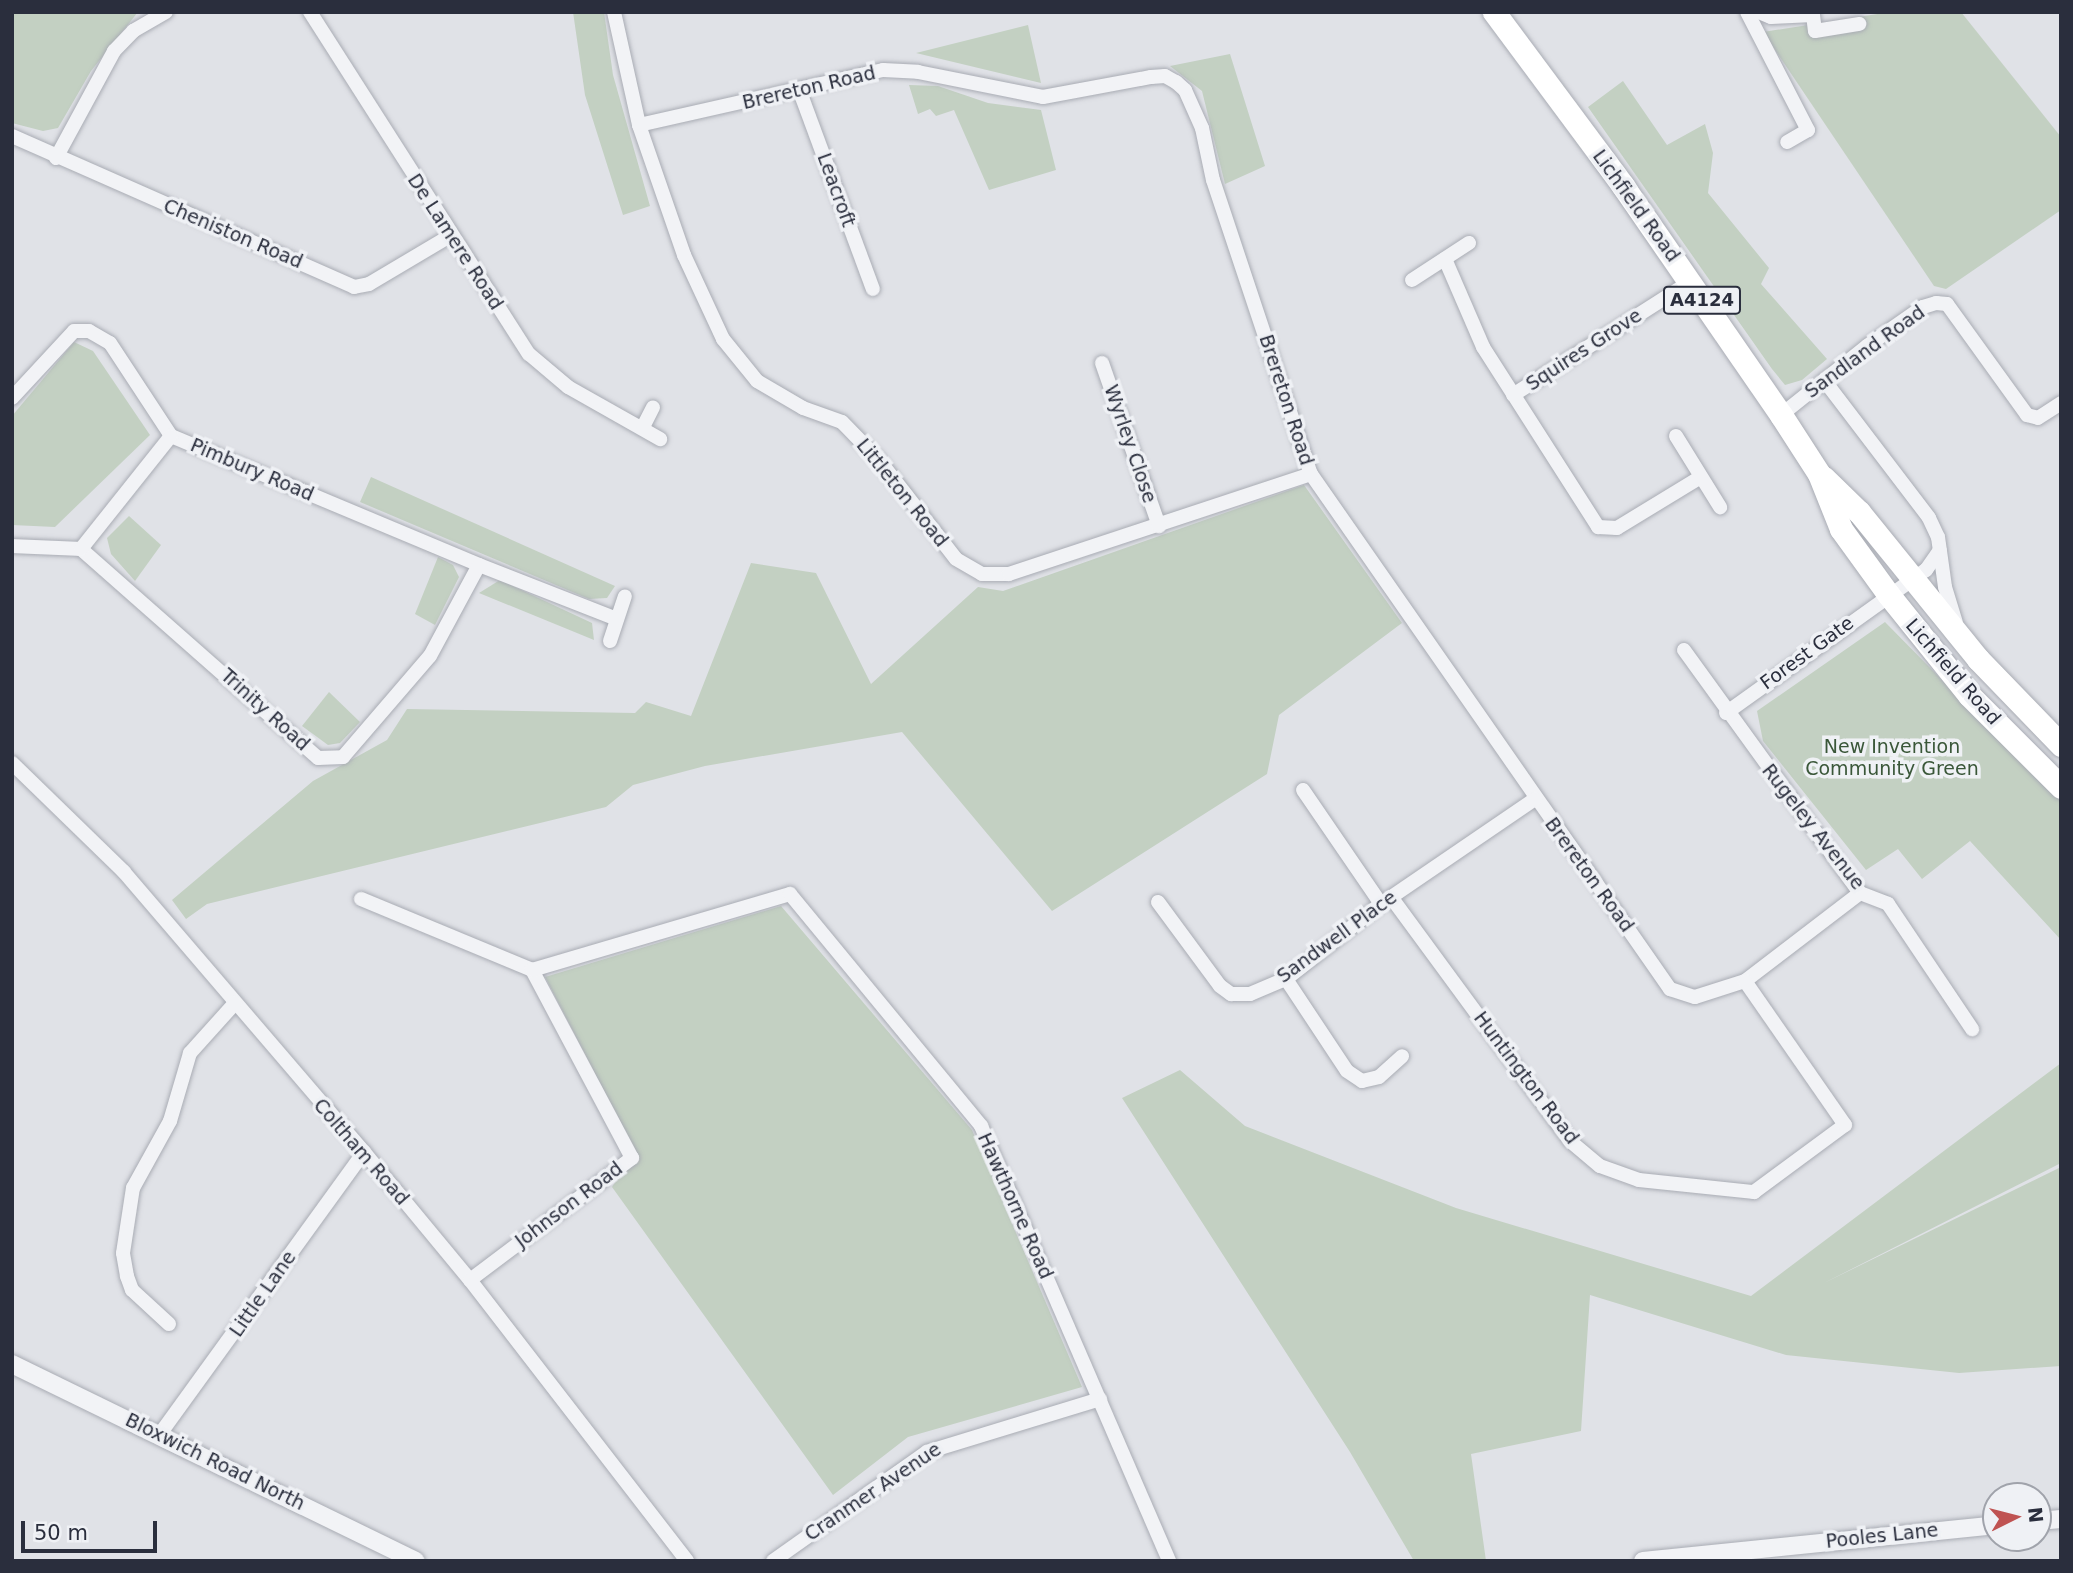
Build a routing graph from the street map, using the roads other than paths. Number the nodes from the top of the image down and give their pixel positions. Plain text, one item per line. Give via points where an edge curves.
1 (166, 12) edge
2 (310, 12) edge
3 (614, 12) edge
4 (1494, 12) edge
5 (1747, 12) edge
6 (1759, 12) edge
7 (1859, 24) dead end
8 (800, 92) junction
9 (639, 125) junction
10 (12, 136) edge
11 (1787, 142) dead end
12 (56, 158) junction
13 (450, 236) junction
14 (1469, 243) dead end
15 (1445, 259) junction
16 (1412, 280) dead end
17 (1690, 282) junction
18 (873, 289) dead end
19 (1102, 363) dead end
20 (1824, 380) junction
21 (1513, 396) junction
22 (12, 398) edge
23 (2061, 403) edge
24 (653, 407) dead end
25 (1781, 415) junction
26 (643, 427) junction
27 (171, 436) junction
28 (1676, 436) dead end
29 (660, 439) dead end
30 (1311, 474) junction
31 (1819, 474) junction
32 (1701, 477) junction
33 (1720, 507) dead end
34 (1159, 526) junction
35 (12, 546) edge
36 (81, 549) junction
37 (1940, 550) junction
38 (479, 565) junction
39 (1911, 580) junction
40 (1888, 594) junction
41 (625, 596) dead end
42 (617, 619) junction
43 (610, 641) dead end
44 (1684, 650) dead end
45 (1978, 659) junction
46 (1726, 713) junction
47 (2061, 745) edge
48 (12, 763) edge
49 (2061, 787) edge
50 (1303, 790) dead end
51 (1535, 799) junction
52 (1860, 893) junction
53 (361, 899) dead end
54 (1386, 901) junction
55 (1158, 902) dead end
56 (532, 970) junction
57 (1286, 979) junction
58 (1745, 981) junction
59 (235, 1003) junction
60 (1972, 1029) dead end
61 (1402, 1056) dead end
62 (363, 1152) junction
63 (470, 1280) junction
64 (169, 1324) dead end
65 (12, 1364) edge
66 (1100, 1399) junction
67 (160, 1434) junction
68 (1982, 1526) edge
69 (416, 1561) edge
70 (687, 1561) edge
71 (773, 1561) edge
72 (1169, 1561) edge
73 (1643, 1561) edge

1 - 12 street via 133,31 114,51
2 - 13 street, De Lamere Road
3 - 9 street, Littleton Road
4 - 17 main road, Lichfield Road / A4124
5 - 11 street via 1808,130
6 - 7 street via 1771,17 1813,15 1815,31
8 - 9 street, Brereton Road
8 - 18 street, Leacroft
8 - 30 street, Brereton Road via 883,70 918,72 1042,97 1150,77 1165,76 1176,82 1193,104 1202,128 1213,180
9 - 34 street, Littleton Road via 684,255 723,339 757,381 803,408 842,422 879,460 956,559 982,574 1009,574
10 - 12 street, Cheniston Road
12 - 13 street, Cheniston Road via 354,287 369,284
13 - 26 street, De Lamere Road via 528,354 546,371
14 - 15 street
15 - 16 street
15 - 21 street, Squires Grove via 1483,347
17 - 21 street, Squires Grove
17 - 25 main road, Lichfield Road / A4124
19 - 34 street, Wyrley Close
20 - 23 street, Sandland Road via 1923,307 1947,304 2027,415 2038,418
20 - 25 street, Sandland Road
20 - 37 street via 1929,518
21 - 32 street, Squires Grove via 1598,527 1617,528
22 - 27 street, Pimbury Road via 74,331 89,331 110,343
24 - 26 street
25 - 31 main road, Lichfield Road / A4124
26 - 29 street, De Lamere Road
27 - 36 street
27 - 38 street, Pimbury Road
28 - 32 street
30 - 34 street, Littleton Road
30 - 51 street, Brereton Road
31 - 39 main road, Lichfield Road / A4124 via 1859,512
31 - 40 main road, Lichfield Road / A4124 via 1841,529
32 - 33 street
35 - 36 street
36 - 38 street, Trinity Road via 318,758 331,759 343,757 430,656
37 - 39 street, Forest Gate via 1936,562
37 - 45 street via 1952,615
38 - 42 street
39 - 40 street, Forest Gate
39 - 45 main road, Lichfield Road / A4124
40 - 46 street, Forest Gate
40 - 49 main road, Lichfield Road / A4124 via 1969,695
41 - 42 street
42 - 43 street
44 - 46 street, Rugeley Avenue
45 - 47 main road, Lichfield Road / A4124
46 - 52 street, Rugeley Avenue
48 - 59 street, Coltham Road via 124,872
50 - 54 street
51 - 54 street, Sandwell Place
51 - 58 street, Brereton Road via 1671,989 1695,997
52 - 58 street, Brereton Road
52 - 60 street, Rugeley Avenue via 1888,904
53 - 56 street
54 - 57 street, Sandwell Place
54 - 58 street, Huntington Road via 1570,1141 1600,1166 1639,1180 1754,1192 1845,1125
55 - 57 street, Sandwell Place via 1220,986 1231,994 1250,994
56 - 63 street, Johnson Road via 632,1158
56 - 66 street, Hawthorne Road via 790,894 981,1126
57 - 61 street via 1347,1071 1362,1081 1379,1077
59 - 62 street, Coltham Road
59 - 64 street via 190,1053 170,1121 133,1188 123,1253 127,1276 132,1290
62 - 63 street, Coltham Road
62 - 67 street, Little Lane
63 - 70 street, Coltham Road
65 - 67 street, Bloxwich Road North
66 - 71 street, Cranmer Avenue via 927,1451
66 - 72 street, Hawthorne Road
67 - 69 street, Bloxwich Road North
68 - 73 street, Pooles Lane

